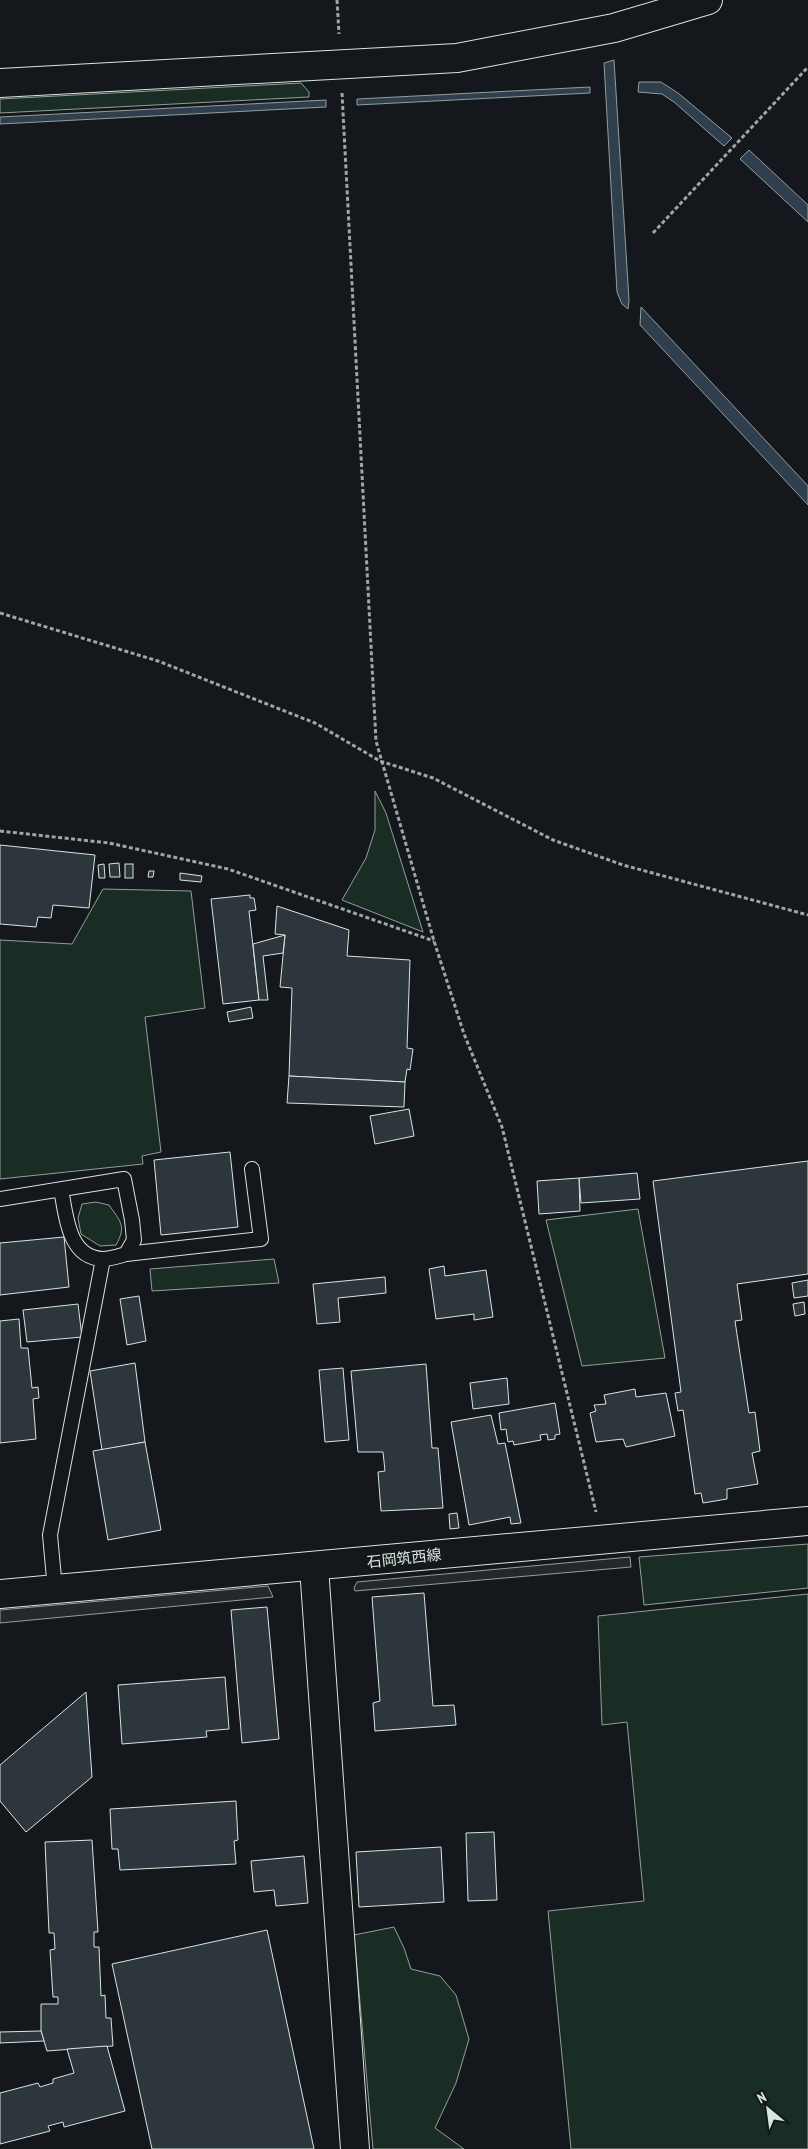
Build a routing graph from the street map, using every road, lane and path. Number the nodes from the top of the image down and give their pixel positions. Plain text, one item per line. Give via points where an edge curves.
1 (708, 0) edge
2 (340, 64) junction
3 (808, 67) edge
4 (0, 83) edge
5 (653, 233) dead end
6 (0, 614) edge
7 (380, 761) junction
8 (0, 831) edge
9 (808, 915) edge
10 (434, 941) junction
11 (252, 1169) dead end
12 (60, 1189) junction
13 (0, 1199) edge
14 (126, 1254) junction
15 (103, 1259) junction
16 (808, 1522) edge
17 (602, 1539) junction
18 (314, 1567) junction
19 (55, 1589) junction
20 (0, 1594) edge
21 (355, 2149) edge

1 - 2 street via 614,28 457,58
2 - 4 street
2 - 7 path via 376,740
3 - 5 path
6 - 7 path via 158,661 315,724
7 - 9 path via 433,778 552,840 623,865
7 - 10 path
8 - 10 path via 109,843 228,869
10 - 17 path via 464,1034 502,1127
11 - 14 lane via 261,1240
12 - 13 lane
12 - 14 lane via 124,1179 134,1240
12 - 15 lane via 70,1236 84,1254
14 - 15 lane
15 - 19 lane via 50,1535
16 - 17 street, 石岡筑西線
17 - 18 street, 石岡筑西線
18 - 19 street, 石岡筑西線
18 - 21 street
19 - 20 street, 石岡筑西線

